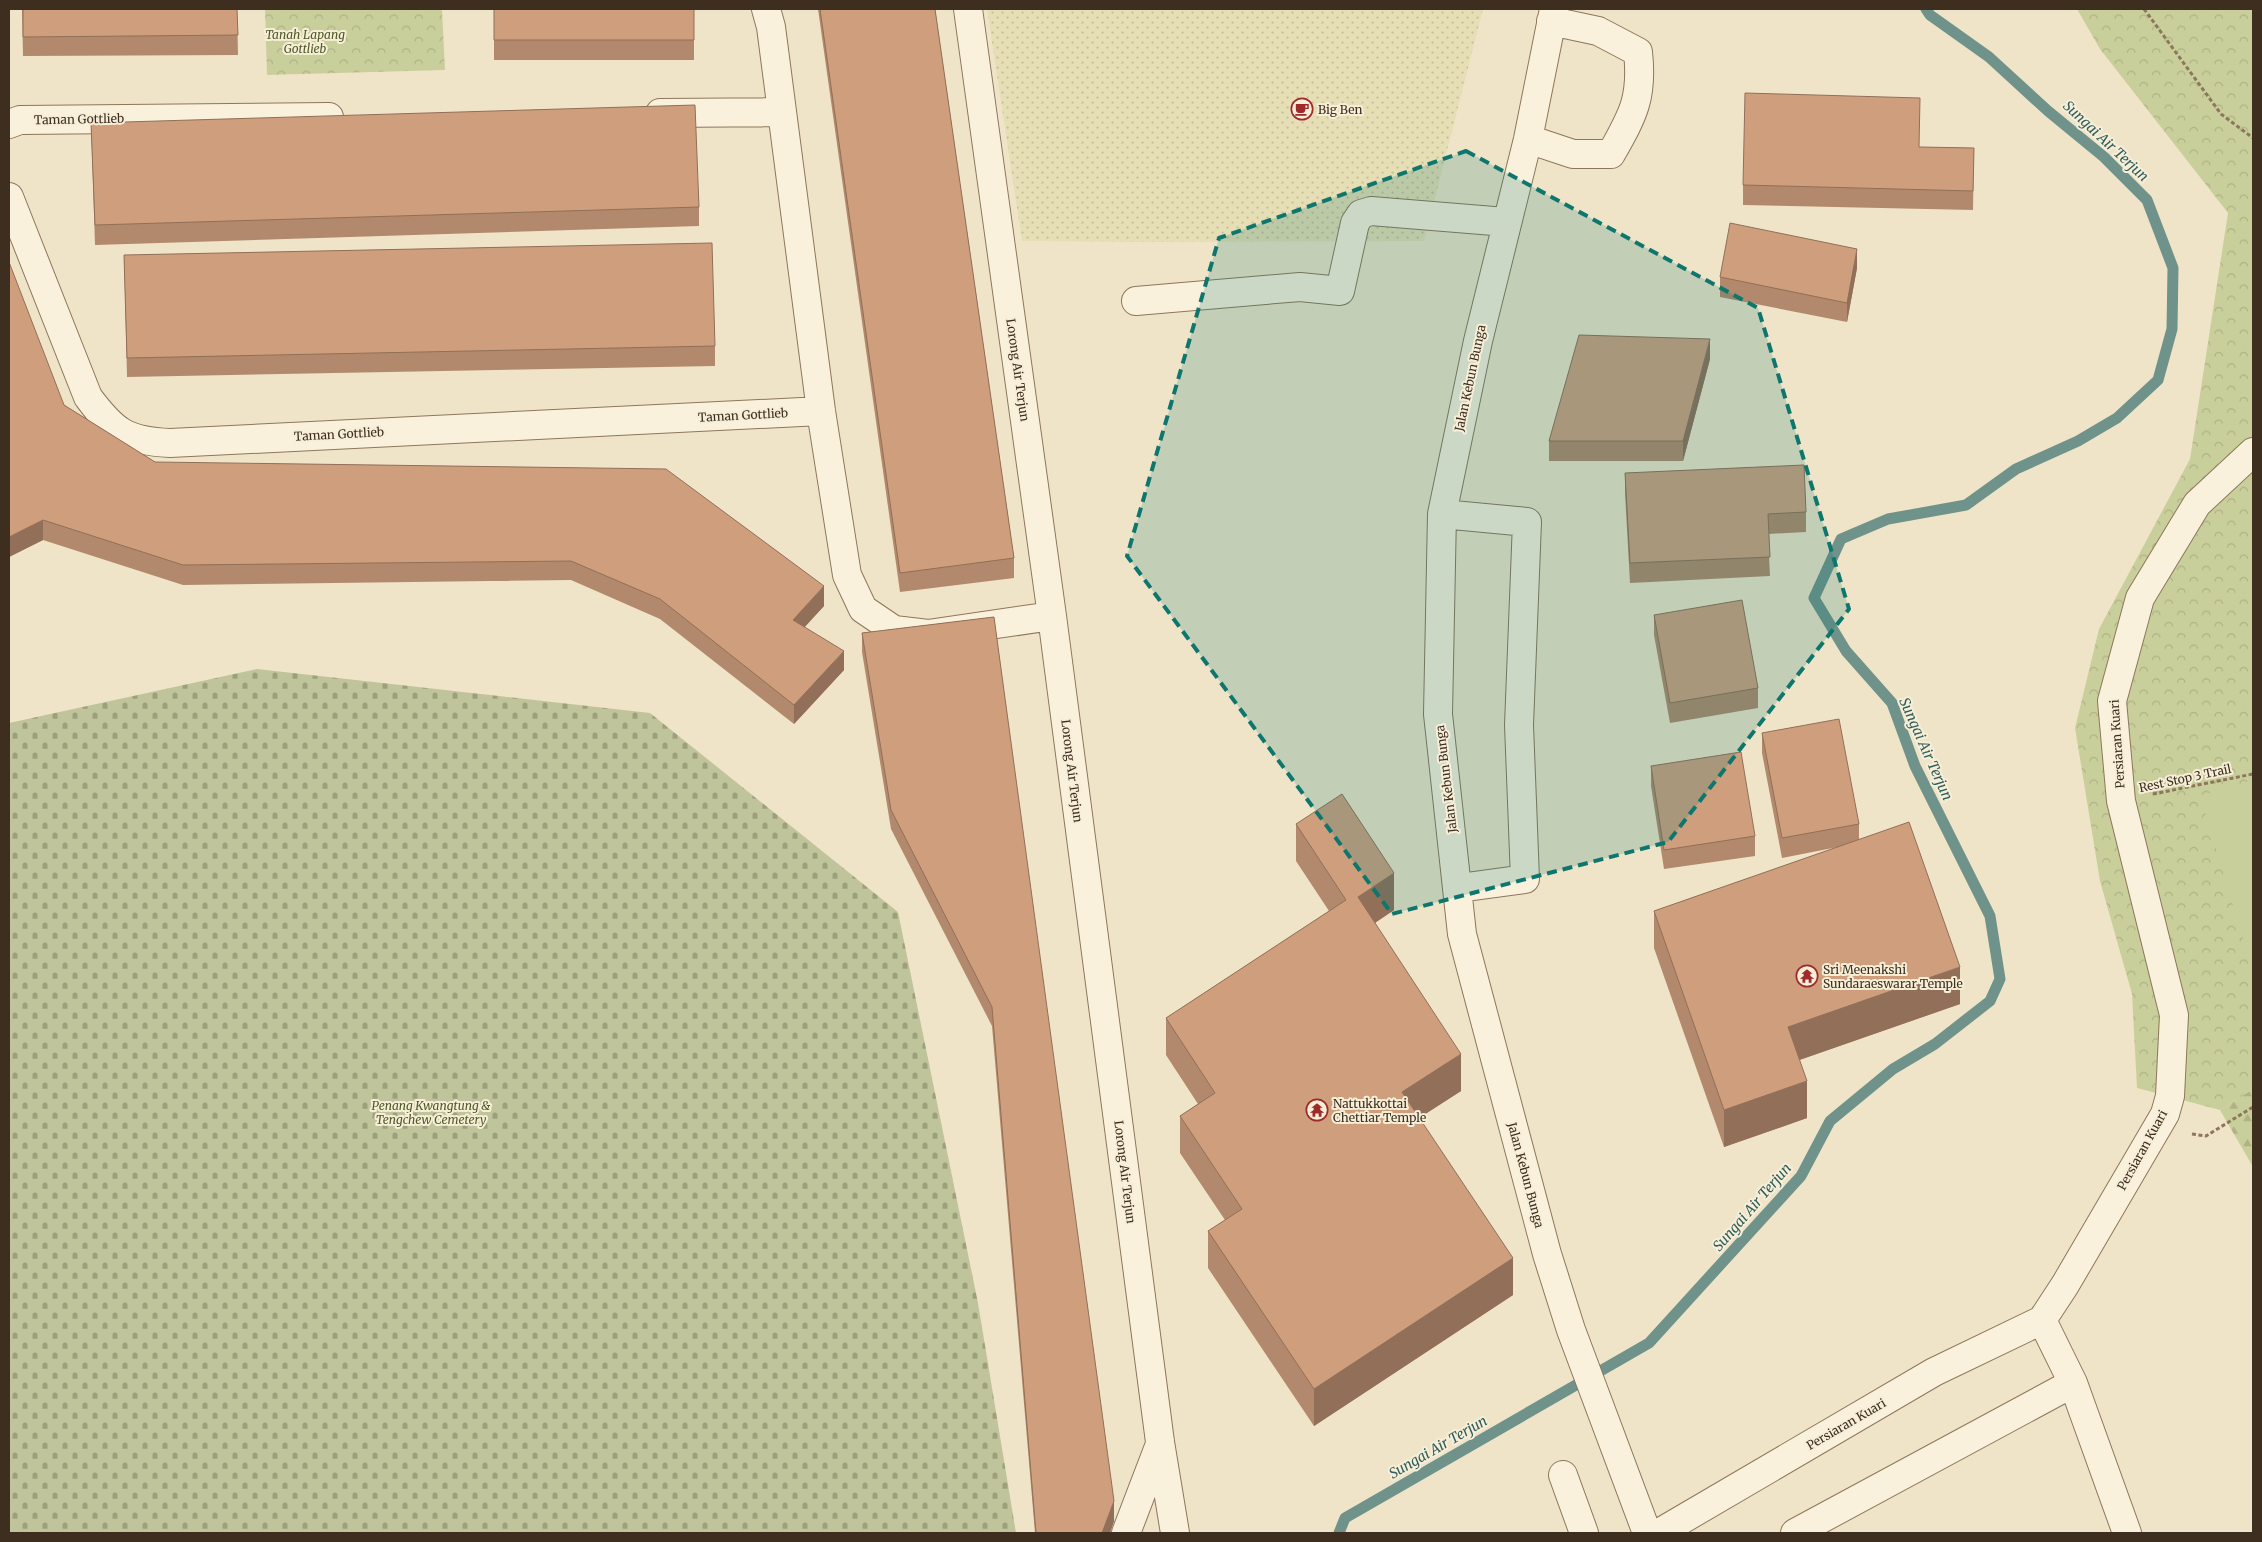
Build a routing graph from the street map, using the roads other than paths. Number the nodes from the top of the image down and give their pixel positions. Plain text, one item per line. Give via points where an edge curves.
1 (766, 9) edge
2 (968, 9) edge
3 (1553, 15) edge
4 (780, 112) junction
5 (632, 114) edge
6 (356, 117) edge
7 (9, 124) edge
8 (1528, 139) junction
9 (9, 197) edge
10 (1506, 222) junction
11 (1136, 301) dead end
12 (821, 411) junction
13 (2253, 452) edge
14 (1442, 514) junction
15 (1052, 616) junction
16 (1459, 888) junction
17 (2042, 1320) junction
18 (2073, 1383) junction
19 (1160, 1442) junction
20 (1563, 1475) dead end
21 (1126, 1533) edge
22 (1175, 1533) edge
23 (1584, 1533) edge
24 (1647, 1533) edge
25 (1659, 1533) edge
26 (1795, 1533) edge
27 (2127, 1533) edge

1 - 4 street via 771,27
2 - 15 street, Lorong Air Terjun
3 - 8 street, Jalan Kebun Bunga
3 - 8 street via 1598,31 1638,52 1640,77 1633,116 1611,154 1573,154
4 - 5 street
4 - 12 street
6 - 7 street, Taman Gottlieb via 20,120
8 - 10 street, Jalan Kebun Bunga
9 - 12 street, Taman Gottlieb via 88,397 118,431 143,442
10 - 11 street via 1371,211 1361,214 1355,222 1340,291 1300,287
10 - 14 street, Jalan Kebun Bunga
12 - 15 street via 847,575 863,609 894,630 928,634
13 - 17 street, Persiaran Kuari via 2197,504 2140,598 2112,701 2121,800 2174,1015 2170,1096 2164,1114 2066,1285
14 - 16 street, Jalan Kebun Bunga via 1438,714
14 - 16 street via 1527,522 1519,726 1525,879
15 - 19 street, Lorong Air Terjun
16 - 24 street, Jalan Kebun Bunga via 1462,934 1547,1254 1571,1330
17 - 18 street
17 - 25 street, Persiaran Kuari via 1934,1372
18 - 26 street
18 - 27 street
19 - 21 street
19 - 22 street, Lorong Air Terjun
20 - 23 street

